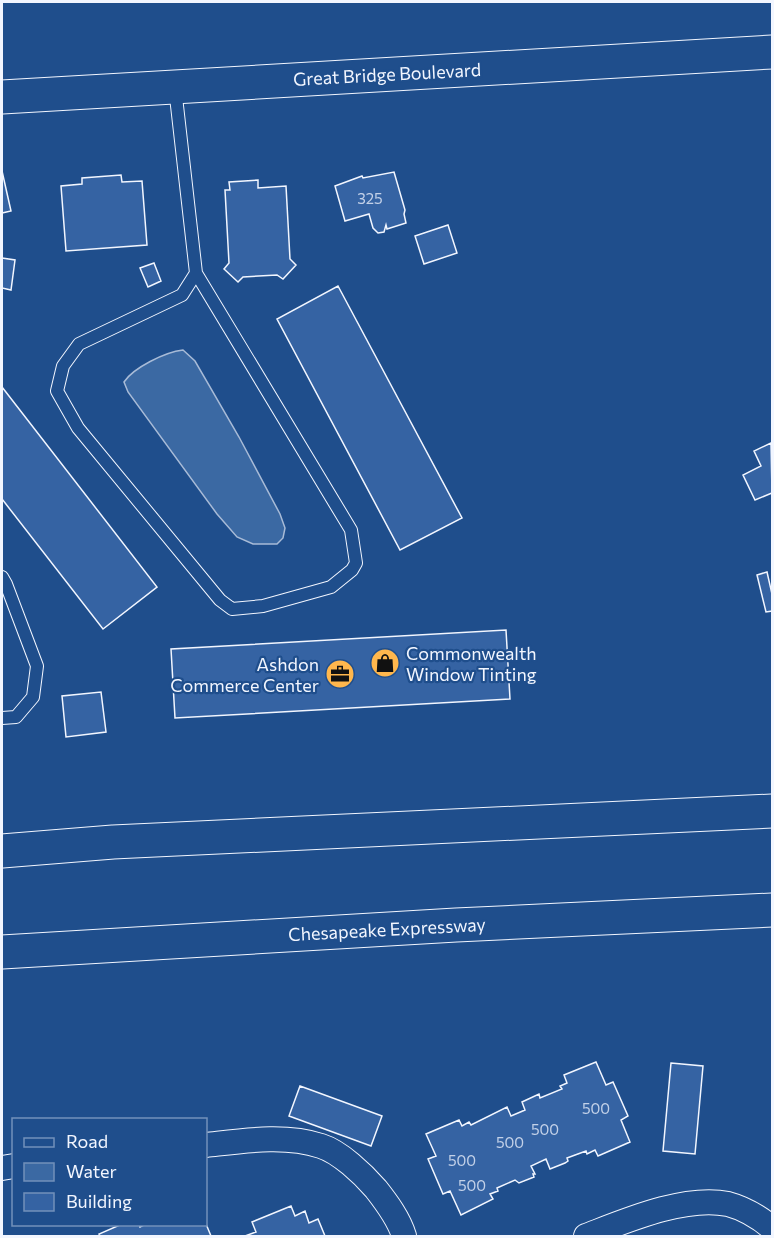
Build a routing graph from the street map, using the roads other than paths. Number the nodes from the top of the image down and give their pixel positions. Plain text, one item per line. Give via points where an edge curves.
1 (772, 52) edge
2 (175, 87) junction
3 (2, 97) edge
4 (196, 273) junction
5 (2, 578) edge
6 (2, 718) edge
7 (772, 811) edge
8 (2, 851) edge
9 (772, 910) edge
10 (2, 952) edge
11 (207, 1145) edge
12 (772, 1228) edge
13 (404, 1236) edge
14 (586, 1236) edge

1 - 2 main road, Great Bridge Boulevard
2 - 3 main road, Great Bridge Boulevard
2 - 4 lane
4 - 4 lane via 182,295 79,344 63,366 57,391 78,428 220,600 232,609 263,606 332,587 356,563 351,530
5 - 6 lane via 37,666 33,697 16,717
7 - 8 main road
9 - 10 main road, Chesapeake Expressway
11 - 13 street via 268,1138 322,1146 366,1178 387,1202
12 - 14 street via 729,1204 702,1203 647,1214

